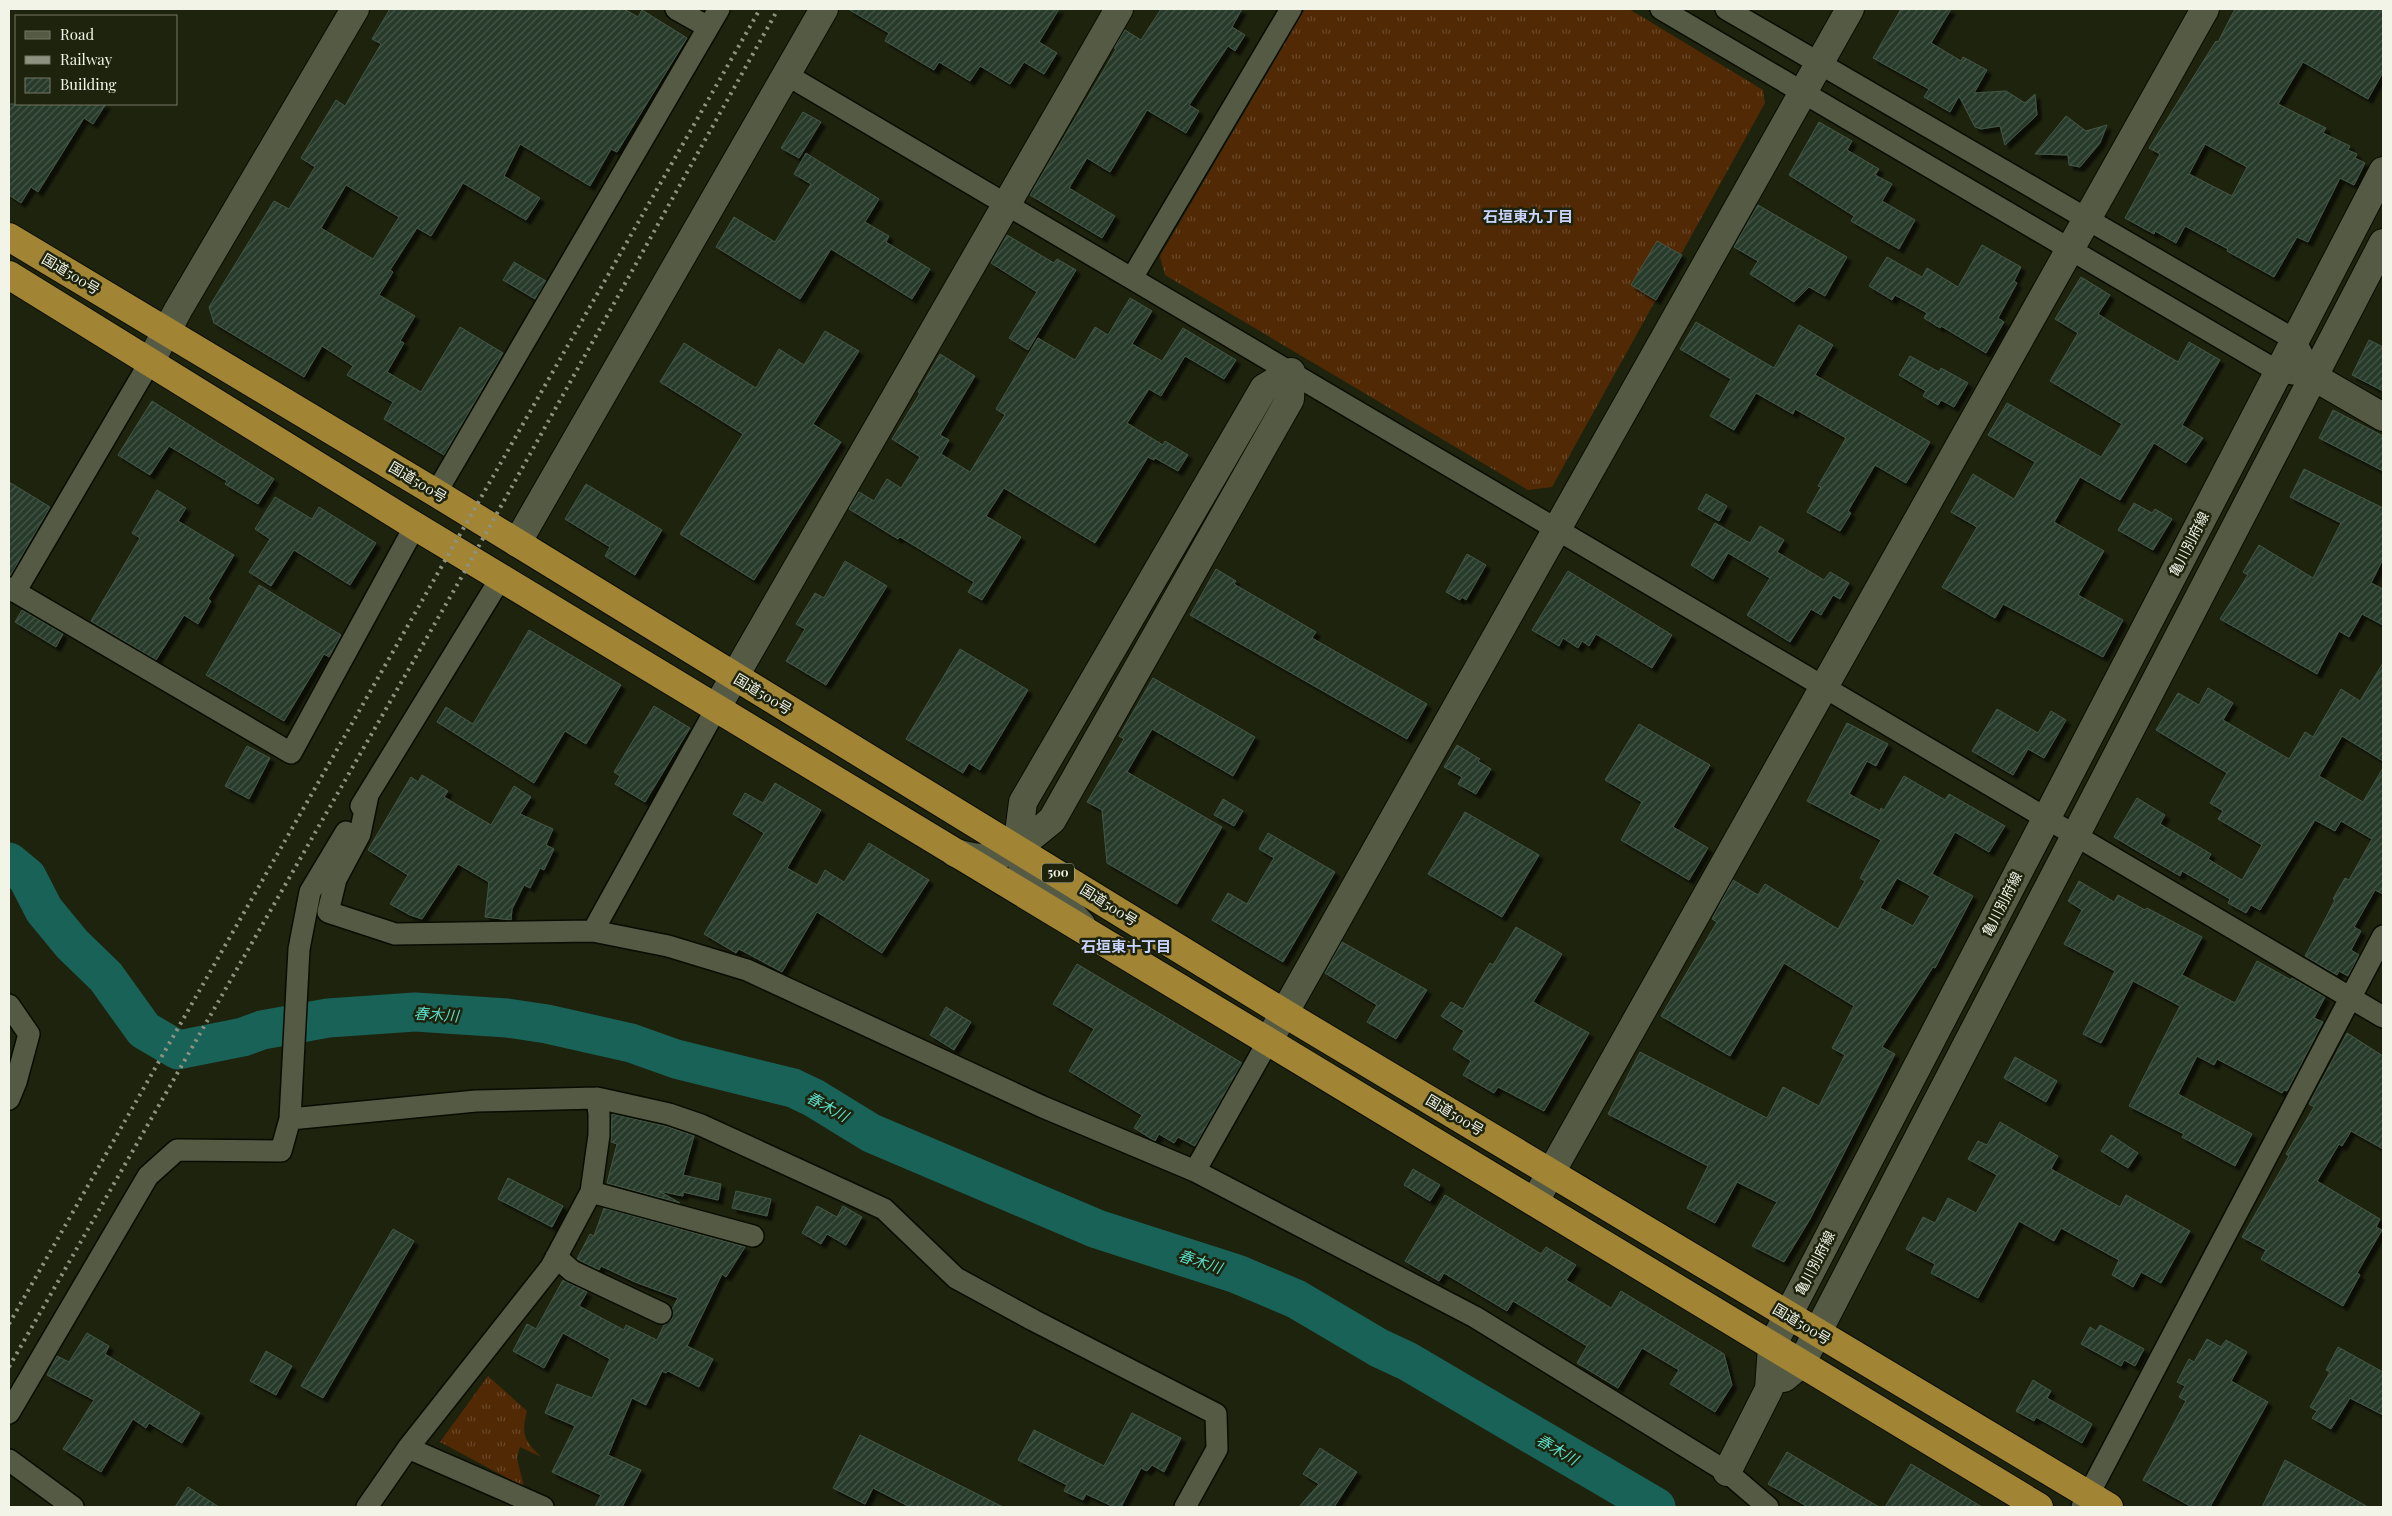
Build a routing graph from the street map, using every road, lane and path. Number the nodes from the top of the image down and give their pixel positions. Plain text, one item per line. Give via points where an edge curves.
1 (355, 9) edge
2 (676, 9) edge
3 (719, 9) edge
4 (824, 9) edge
5 (1119, 9) edge
6 (1291, 9) edge
7 (1662, 9) edge
8 (1726, 9) edge
9 (1850, 9) edge
10 (2206, 9) edge
11 (708, 27) junction
12 (1820, 63) junction
13 (787, 74) junction
14 (1804, 92) junction
15 (2383, 171) edge
16 (1006, 204) junction
17 (2087, 219) junction
18 (9, 237) edge
19 (2383, 243) edge
20 (2070, 248) junction
21 (9, 275) edge
22 (1132, 278) junction
23 (166, 332) junction
24 (2295, 340) junction
25 (150, 362) junction
26 (1291, 372) junction
27 (2279, 372) junction
28 (2314, 377) junction
29 (2383, 417) edge
30 (436, 493) junction
31 (415, 526) junction
32 (1557, 529) junction
33 (517, 543) junction
34 (502, 576) junction
35 (12, 590) edge
36 (734, 676) junction
37 (1824, 687) junction
38 (717, 707) junction
39 (368, 794) junction
40 (2046, 818) junction
41 (2076, 835) junction
42 (1017, 848) junction
43 (955, 853) junction
44 (593, 931) junction
45 (1087, 931) junction
46 (2383, 936) edge
47 (2351, 998) junction
48 (9, 1005) edge
49 (1284, 1013) junction
50 (2383, 1017) edge
51 (1269, 1040) junction
52 (597, 1098) junction
53 (9, 1099) edge
54 (290, 1114) junction
55 (1195, 1171) junction
56 (1550, 1173) junction
57 (590, 1192) junction
58 (1535, 1201) junction
59 (753, 1236) dead end
60 (556, 1257) junction
61 (661, 1313) dead end
62 (1788, 1315) junction
63 (1818, 1333) junction
64 (1772, 1346) junction
65 (1801, 1364) junction
66 (1769, 1389) junction
67 (9, 1414) edge
68 (408, 1448) junction
69 (9, 1460) edge
70 (1727, 1472) junction
71 (2093, 1503) edge
72 (72, 1507) edge
73 (367, 1507) edge
74 (542, 1507) edge
75 (1185, 1507) edge
76 (1768, 1507) edge
77 (2039, 1507) edge

1 - 23 street
2 - 11 street
3 - 11 street
4 - 13 street
5 - 16 street
6 - 22 street
7 - 14 street
8 - 12 street
9 - 12 street
10 - 17 street
11 - 30 street
12 - 14 street
12 - 17 street
13 - 16 street
13 - 33 street
14 - 20 street
14 - 32 street
15 - 24 street, 亀川別府線
16 - 22 street
16 - 36 street
17 - 20 street
17 - 24 street
18 - 23 highway, 国道500号 / 500
19 - 28 street
20 - 27 street
20 - 37 street
21 - 25 highway, 500
22 - 26 street
23 - 25 street
23 - 30 highway, 国道500号 / 500
24 - 27 street, 亀川別府線
24 - 28 street
25 - 31 highway, 500
25 - 35 street
26 - 32 street
26 - 42 street via 1264,388 1023,802
27 - 28 street
27 - 40 street, 亀川別府線
28 - 29 street
28 - 41 street
30 - 33 highway, 国道500号 / 500
31 - 34 highway, 500
31 - 35 street via 291,753
32 - 37 street
32 - 49 street
33 - 36 highway, 国道500号 / 500
34 - 38 highway, 500
34 - 39 street
36 - 38 street
36 - 42 highway, 国道500号 / 500
37 - 40 street
37 - 56 street
38 - 43 highway, 500
38 - 44 street
39 - 44 street via 360,834 336,879 328,912 395,934
39 - 54 street via 310,892 300,949
40 - 41 street
40 - 62 street, 亀川別府線
41 - 47 street
41 - 63 street
42 - 43 street via 982,858
42 - 45 street via 1024,869 1049,890
42 - 49 highway, 国道500号 / 500
43 - 45 highway, 500
44 - 55 street via 668,946 747,970 1043,1106
45 - 51 highway, 500
46 - 47 street
47 - 50 street
47 - 71 street
48 - 53 street via 29,1034
49 - 51 street
49 - 56 highway, 国道500号 / 500
51 - 55 street
51 - 58 highway, 500
52 - 54 street via 476,1101
52 - 57 street via 599,1135
52 - 75 street via 669,1114 701,1125 884,1209 956,1278 1216,1414 1217,1449
54 - 67 street via 281,1151 177,1150 148,1176
55 - 70 street via 1475,1317
56 - 58 street
56 - 62 highway, 国道500号 / 500
57 - 59 street
57 - 60 street
58 - 64 highway, 500
60 - 61 street via 572,1271
60 - 68 street
62 - 63 highway, 国道500号 / 500
62 - 64 street, 亀川別府線
63 - 65 street
63 - 71 highway, 国道500号 / 500
64 - 65 highway, 500
64 - 66 street, 亀川別府線
65 - 66 street
65 - 77 highway, 500
66 - 70 street
68 - 73 street
68 - 74 street
69 - 72 street
70 - 76 street

